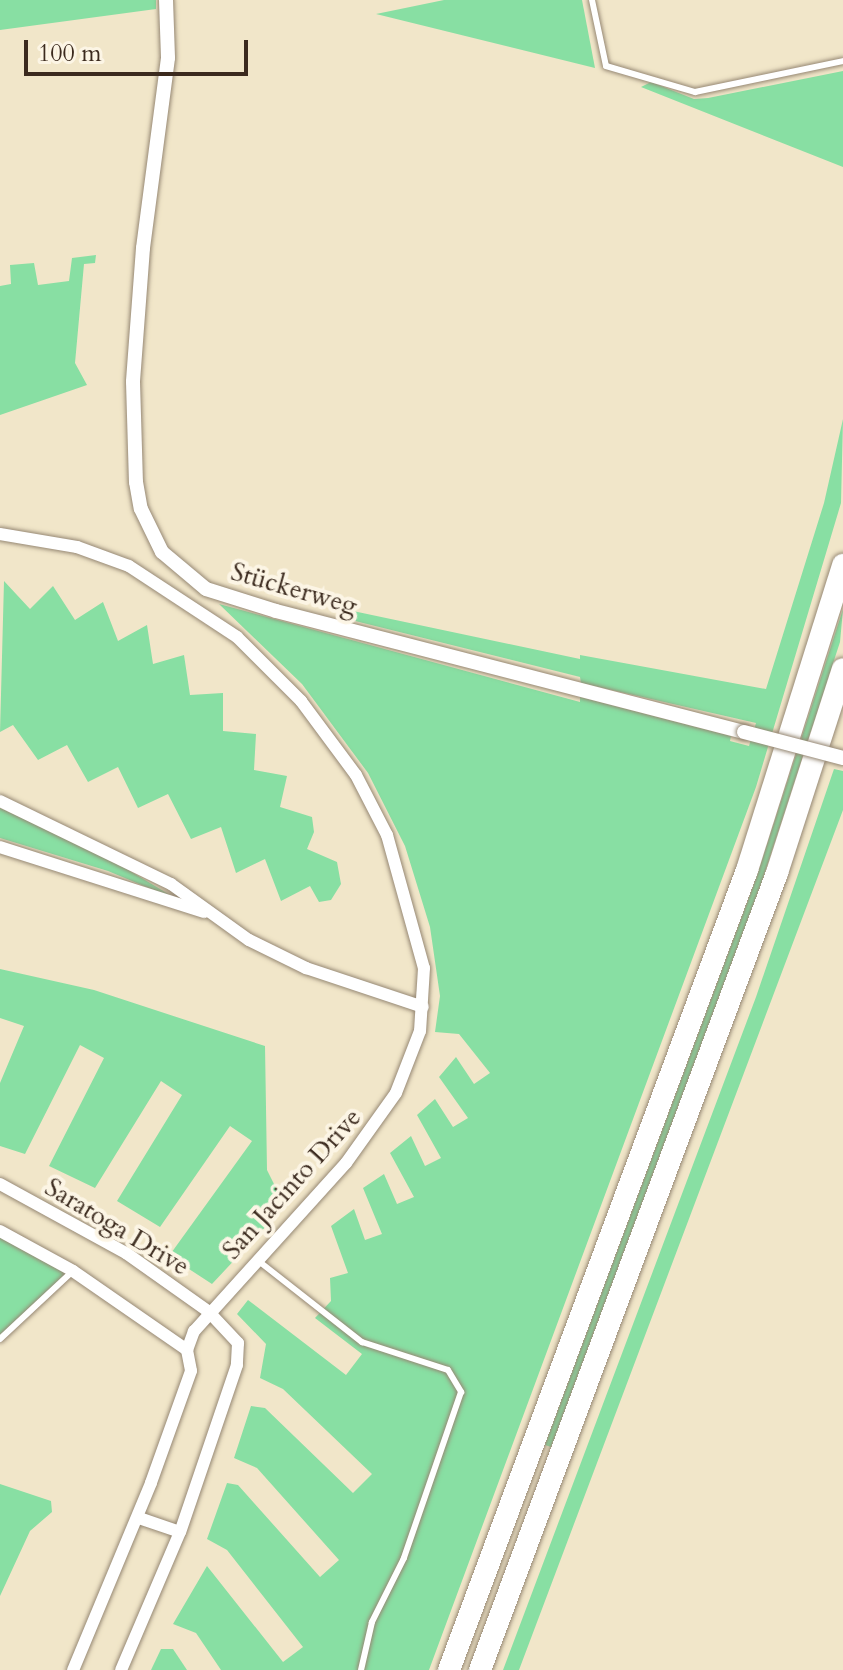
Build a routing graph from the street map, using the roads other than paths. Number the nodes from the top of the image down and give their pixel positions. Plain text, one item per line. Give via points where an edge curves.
1 (166, 0) edge
2 (592, 0) edge
3 (843, 61) edge
4 (0, 534) edge
5 (843, 565) edge
6 (843, 669) edge
7 (843, 758) edge
8 (0, 801) edge
9 (0, 847) edge
10 (207, 912) junction
11 (423, 1007) junction
12 (0, 1184) edge
13 (0, 1231) edge
14 (255, 1259) junction
15 (73, 1271) junction
16 (208, 1311) junction
17 (0, 1339) edge
18 (187, 1350) junction
19 (139, 1518) junction
20 (180, 1532) junction
21 (73, 1670) edge
22 (121, 1670) edge
23 (361, 1670) edge
24 (449, 1670) edge
25 (480, 1670) edge

1 - 7 street, Stückerweg, bridge via 168,58 137,315 136,482 148,526 179,571 206,589 276,611
2 - 3 lane via 606,66 695,92
4 - 11 street, San Jacinto Drive via 77,547 129,566 237,637 301,701 356,775 387,835 417,932
5 - 24 highway via 742,885
6 - 25 highway via 772,887
8 - 10 street via 171,884
9 - 10 street
10 - 11 street via 306,968
11 - 14 street, San Jacinto Drive via 411,1063 370,1132
12 - 16 street, Saratoga Drive via 126,1253
13 - 15 street
14 - 16 street, San Jacinto Drive
14 - 23 lane via 362,1342 448,1370 461,1392 413,1536 372,1622
15 - 17 lane
15 - 18 street
16 - 18 street, San Jacinto Drive
16 - 20 street, Saratoga Drive via 232,1334 239,1354
18 - 19 street via 191,1371
19 - 20 street
19 - 21 street
20 - 22 street, Saratoga Drive

